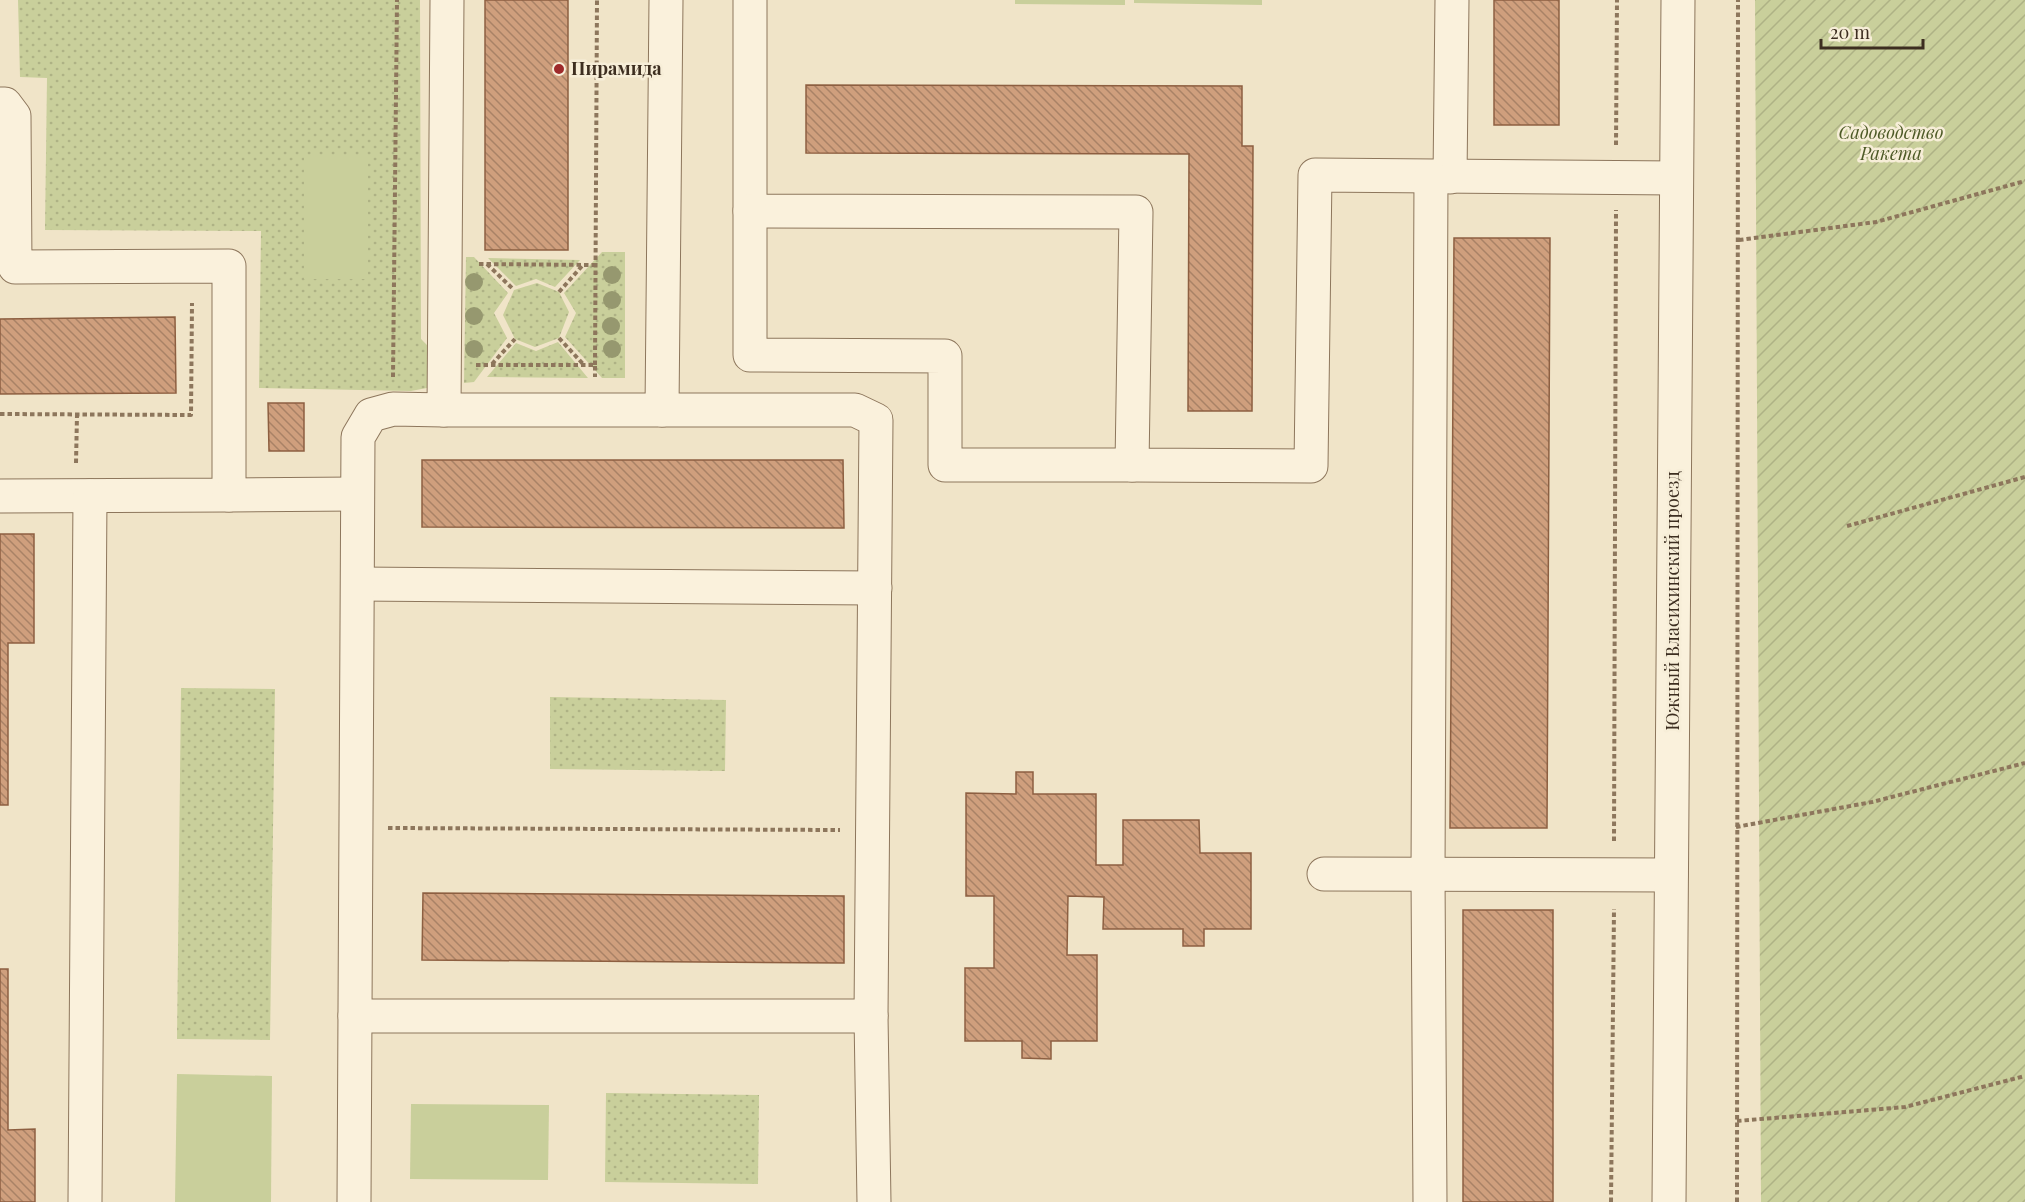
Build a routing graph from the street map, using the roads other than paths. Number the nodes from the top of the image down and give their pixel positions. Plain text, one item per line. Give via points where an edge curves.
1 (447, 0) edge
2 (666, 0) edge
3 (750, 0) edge
4 (1452, 0) edge
5 (1678, 0) edge
6 (0, 104) edge
7 (1441, 177) junction
8 (1676, 178) junction
9 (750, 211) junction
10 (444, 410) junction
11 (662, 410) junction
12 (1132, 465) junction
13 (357, 494) junction
14 (230, 495) junction
15 (0, 496) edge
16 (90, 496) junction
17 (358, 584) junction
18 (875, 588) junction
19 (1324, 874) dead end
20 (1428, 874) junction
21 (1671, 875) junction
22 (355, 1016) junction
23 (871, 1016) junction
24 (85, 1202) edge
25 (354, 1202) edge
26 (874, 1202) edge
27 (1430, 1202) edge
28 (1669, 1202) edge

1 - 10 street
2 - 11 street
3 - 9 street
4 - 7 street
5 - 8 street, Южный Власихинский проезд
6 - 14 street via 5,104 14,116 15,267 229,266
7 - 8 street
7 - 12 street via 1315,175 1311,466
7 - 20 street
8 - 21 street, Южный Власихинский проезд
9 - 12 street via 750,355 945,356 945,465
9 - 12 street via 1136,212
10 - 11 street
10 - 13 street via 393,410 371,415 358,437
11 - 18 street via 855,411 876,420
13 - 14 street
13 - 17 street
14 - 16 street
15 - 16 street
16 - 24 street
17 - 18 street
17 - 22 street
18 - 23 street
19 - 20 street
20 - 21 street
20 - 27 street
21 - 28 street, Южный Власихинский проезд
22 - 23 street
22 - 25 street
23 - 26 street

